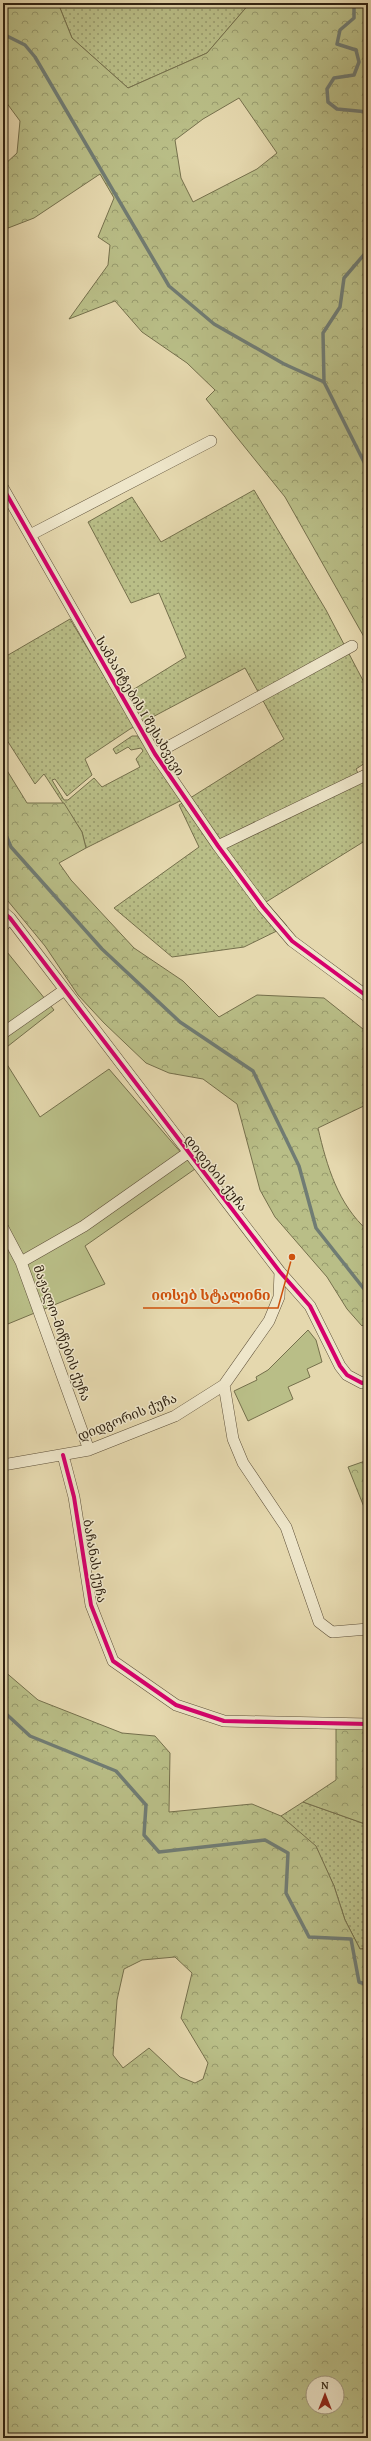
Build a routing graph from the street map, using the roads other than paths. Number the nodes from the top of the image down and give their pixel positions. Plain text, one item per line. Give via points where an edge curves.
1 (211, 441) dead end
2 (3, 488) edge
3 (30, 535) junction
4 (352, 646) dead end
5 (155, 754) junction
6 (368, 774) edge
7 (218, 846) junction
8 (5, 919) edge
9 (63, 991) junction
10 (368, 997) edge
11 (3, 1034) edge
12 (189, 1152) junction
13 (3, 1228) edge
14 (21, 1262) junction
15 (280, 1272) junction
16 (368, 1381) edge
17 (224, 1385) junction
18 (89, 1450) junction
19 (63, 1455) junction
20 (3, 1465) edge
21 (368, 1629) edge
22 (368, 1724) edge

1 - 3 street
2 - 3 street, სამპანტების I შესახვევი
3 - 5 street, სამპანტების I შესახვევი
4 - 5 street
5 - 7 street, სამპანტების I შესახვევი
6 - 7 street
7 - 10 street, სამპანტების I შესახვევი via 263,908 292,941
8 - 9 street, დიდების ქუჩა
9 - 11 street
9 - 12 street, დიდების ქუჩა
12 - 14 street via 84,1226
12 - 15 street, დიდების ქუჩა
13 - 14 street, მაჟალო-მიწების ქუჩა
14 - 18 street, მაჟალო-მიწების ქუჩა
15 - 16 street, დიდების ქუჩა via 310,1306 347,1375 362,1383
15 - 17 street, დიდგორის ქუჩა via 279,1297 269,1322
17 - 18 street, დიდგორის ქუჩა via 175,1416
17 - 21 street via 233,1439 243,1463 286,1527 319,1622 332,1632
18 - 19 street, დიდგორის ქუჩა
19 - 20 street, დიდგორის ქუჩა
19 - 22 street, ბაჩანას ქუჩა via 74,1497 91,1605 113,1661 176,1705 224,1720

